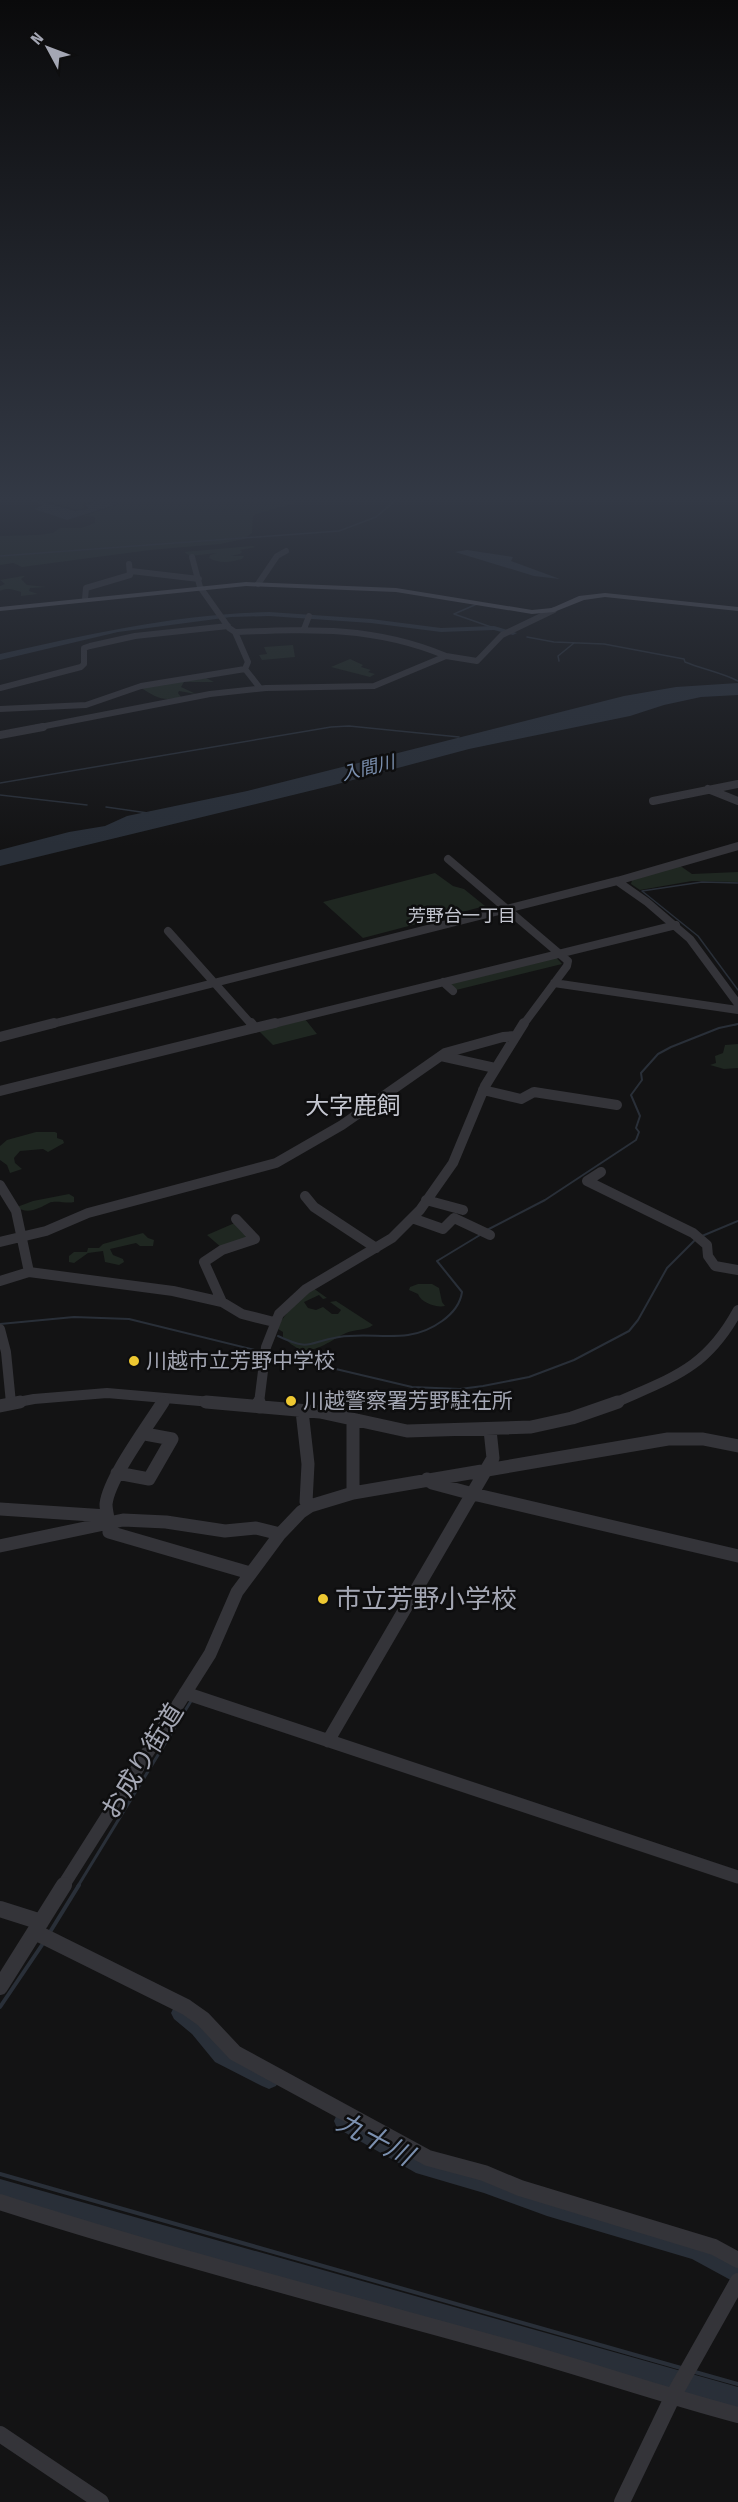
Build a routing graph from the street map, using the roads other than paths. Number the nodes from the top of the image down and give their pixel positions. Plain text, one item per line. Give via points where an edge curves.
1 (219, 612) edge
2 (542, 612) edge
3 (548, 612) joint
4 (309, 616) dead end
5 (228, 626) junction
6 (303, 628) junction
7 (235, 632) junction
8 (446, 656) junction
9 (245, 669) junction
10 (0, 688) edge
11 (260, 688) junction
12 (0, 709) edge
13 (0, 735) edge
14 (738, 784) edge
15 (708, 789) junction
16 (653, 801) dead end
17 (738, 801) edge
18 (738, 846) edge
19 (448, 859) dead end
20 (617, 880) junction
21 (507, 909) junction
22 (675, 925) junction
23 (168, 931) dead end
24 (560, 953) junction
25 (443, 982) junction
26 (215, 983) junction
27 (554, 983) junction
28 (453, 992) dead end
29 (738, 1004) edge
30 (738, 1010) edge
31 (255, 1028) junction
32 (515, 1036) junction
33 (0, 1037) edge
34 (441, 1056) junction
35 (495, 1068) junction
36 (483, 1090) junction
37 (0, 1091) edge
38 (617, 1106) dead end
39 (602, 1172) dead end
40 (0, 1185) edge
41 (305, 1196) dead end
42 (426, 1200) junction
43 (463, 1210) dead end
44 (412, 1218) junction
45 (236, 1219) dead end
46 (490, 1235) dead end
47 (21, 1238) junction
48 (0, 1242) edge
49 (376, 1248) junction
50 (738, 1270) edge
51 (29, 1272) junction
52 (0, 1281) edge
53 (222, 1302) junction
54 (738, 1310) edge
55 (274, 1322) junction
56 (0, 1329) edge
57 (165, 1398) junction
58 (5, 1405) edge
59 (259, 1407) junction
60 (302, 1411) junction
61 (356, 1420) junction
62 (490, 1430) junction
63 (145, 1434) junction
64 (738, 1446) edge
65 (487, 1469) junction
66 (117, 1473) junction
67 (426, 1479) junction
68 (353, 1493) junction
69 (473, 1494) junction
70 (310, 1506) junction
71 (0, 1509) edge
72 (108, 1518) junction
73 (280, 1534) junction
74 (0, 1546) edge
75 (738, 1556) edge
76 (250, 1573) junction
77 (185, 1693) junction
78 (328, 1741) junction
79 (738, 1877) edge
80 (0, 1909) edge
81 (38, 1927) junction
82 (0, 1987) edge
83 (0, 2202) edge
84 (738, 2260) edge
85 (738, 2281) edge
86 (672, 2398) junction
87 (738, 2415) edge
88 (0, 2434) edge
89 (101, 2502) edge
90 (622, 2502) edge

1 - 5 street
2 - 3 main road
3 - 8 street via 508,632 477,661
4 - 6 street
5 - 7 street
5 - 10 street via 135,636 90,646 84,648 81,667
6 - 7 street
6 - 8 street via 384,635
7 - 9 street via 248,662
8 - 11 street via 374,686
9 - 11 street
9 - 12 street via 141,686 86,705
11 - 13 street via 189,697 140,710
14 - 15 street
15 - 16 street
15 - 17 street
18 - 20 street
19 - 21 street
20 - 21 street
20 - 22 street
21 - 24 street
21 - 26 street
22 - 24 street
22 - 29 street via 704,955
23 - 26 street
24 - 25 street
24 - 27 street via 568,962
25 - 28 street
25 - 31 street
26 - 31 street
26 - 33 street
27 - 30 street
27 - 32 street
31 - 37 street
32 - 34 street
32 - 35 street
34 - 35 street
34 - 47 street via 342,1125 276,1164 88,1213
35 - 36 street
36 - 38 street via 521,1099 534,1092
36 - 42 street via 454,1163
39 - 50 street via 587,1181 699,1238 709,1248 711,1263
40 - 47 street via 16,1211
41 - 49 street via 314,1207
42 - 43 street
42 - 44 street
44 - 46 street via 443,1229 454,1218
44 - 49 street
45 - 53 street via 255,1239 222,1250 204,1262
47 - 48 street
47 - 51 street
49 - 55 street via 297,1296
51 - 52 street
51 - 53 street via 173,1291
53 - 55 street via 242,1314
54 - 62 street via 711,1351 663,1383 572,1418
55 - 59 street
56 - 58 street via 6,1352
57 - 58 street via 84,1394
57 - 59 street
57 - 63 street
59 - 60 street
60 - 61 street
60 - 70 street via 308,1464 306,1502
61 - 62 street via 407,1431
61 - 68 street
62 - 65 street via 494,1451
63 - 66 street
63 - 66 street via 172,1439 149,1479
64 - 65 street via 703,1439 668,1439
65 - 67 street
65 - 69 street
66 - 72 street via 106,1506
67 - 68 street
67 - 69 street
68 - 70 street
69 - 75 street
69 - 78 street
70 - 73 street, お成り街道
71 - 72 street
72 - 73 street via 225,1531 256,1528
72 - 74 street
72 - 76 street via 109,1532 114,1536
73 - 76 street, お成り街道
76 - 77 street, お成り街道 via 237,1592 210,1654
77 - 78 street
77 - 81 street, お成り街道
78 - 79 street
80 - 81 street
81 - 82 street, お成り街道
81 - 84 street via 186,2007 235,2053 428,2158 714,2247
83 - 86 street via 280,2286 576,2366
85 - 86 street
86 - 87 street
86 - 90 street
88 - 89 street

